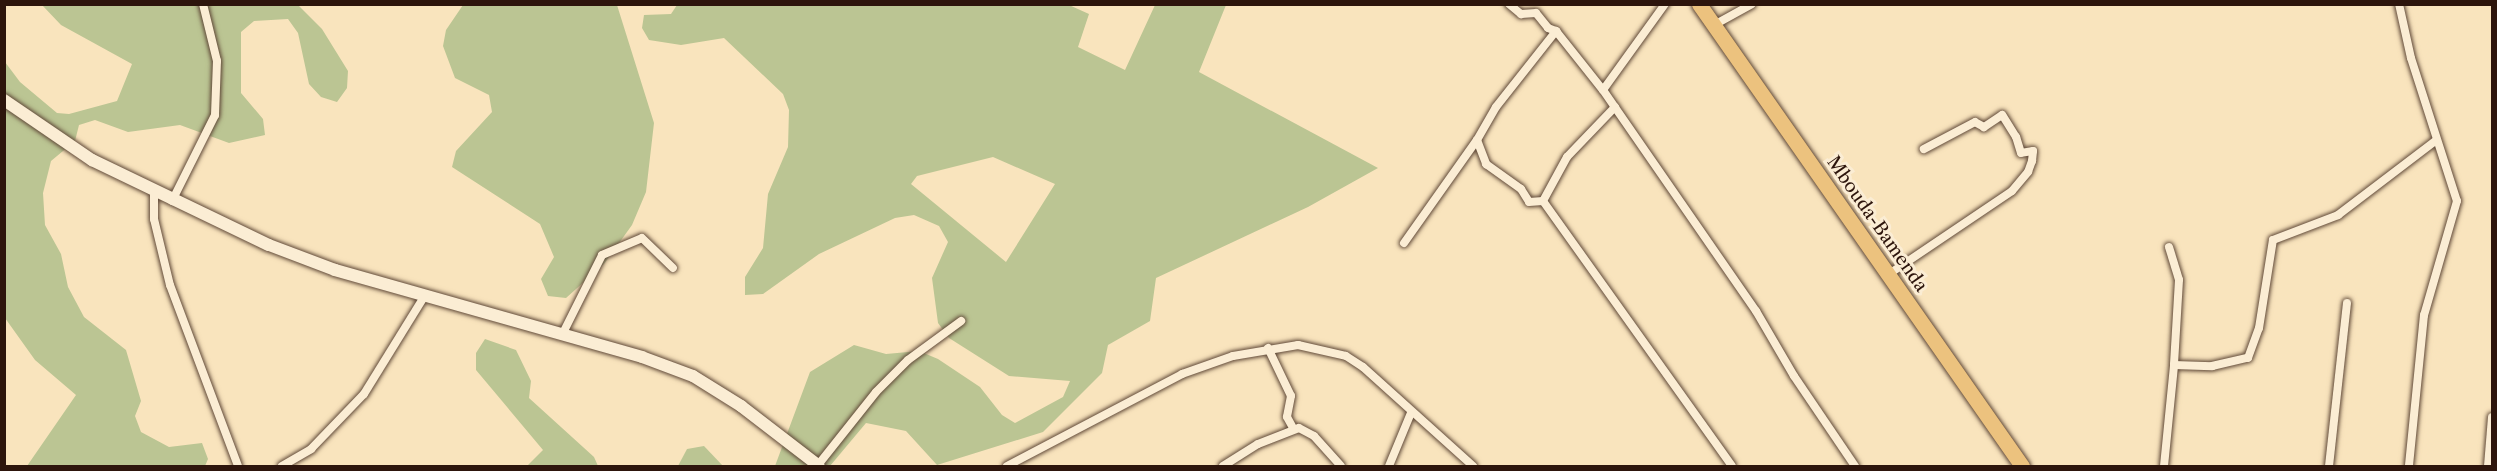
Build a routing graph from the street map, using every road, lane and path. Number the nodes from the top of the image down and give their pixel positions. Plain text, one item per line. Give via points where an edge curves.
1 (203, 4) edge
2 (1509, 4) edge
3 (1665, 4) edge
4 (1699, 4) edge
5 (1752, 4) edge
6 (2399, 4) edge
7 (1714, 25) junction
8 (1556, 31) junction
9 (1603, 90) junction
10 (4, 100) edge
11 (1615, 107) junction
12 (1477, 140) junction
13 (2435, 141) junction
14 (1924, 149) dead end
15 (154, 192) junction
16 (172, 201) junction
17 (1544, 201) junction
18 (1404, 243) dead end
19 (2169, 247) dead end
20 (673, 268) dead end
21 (1889, 274) junction
22 (424, 297) junction
23 (2347, 303) dead end
24 (961, 321) dead end
25 (562, 335) junction
26 (1268, 348) junction
27 (2174, 365) junction
28 (1411, 413) junction
29 (2493, 417) edge
30 (1293, 428) junction
31 (238, 466) edge
32 (282, 466) edge
33 (818, 466) edge
34 (1007, 466) edge
35 (1223, 466) edge
36 (1341, 466) edge
37 (1389, 466) edge
38 (1473, 466) edge
39 (1732, 466) edge
40 (1855, 466) edge
41 (2022, 466) edge
42 (2164, 466) edge
43 (2330, 466) edge
44 (2409, 466) edge
45 (2488, 466) edge

1 - 16 street via 216,50 215,115
2 - 8 street via 1521,14 1536,13 1548,28
3 - 9 street
4 - 7 highway, Mbouda-Bamenda
5 - 7 street
6 - 13 street
7 - 21 highway, Mbouda-Bamenda
8 - 9 street
8 - 12 street via 1496,107
9 - 11 street
10 - 15 street via 80,154
11 - 17 street via 1567,157
11 - 40 street via 1756,311
12 - 17 street via 1486,164 1521,189 1529,202
12 - 18 street
13 - 27 street via 2337,215 2273,240 2259,328 2248,358 2212,366
13 - 44 street via 2457,201 2424,315
14 - 21 street via 1975,122 1984,127 2002,115 2021,153 2033,151 2025,177 2012,192
15 - 16 street
15 - 31 street via 154,219 170,285
16 - 22 street via 305,260
17 - 39 street
19 - 27 street via 2179,279
20 - 25 street via 642,238 602,255
21 - 41 highway, Mbouda-Bamenda
22 - 25 street
22 - 32 street via 364,394 311,449
23 - 43 street
24 - 33 street via 892,376 858,411
25 - 33 street via 693,376 741,406
26 - 28 street via 1298,345 1346,356
26 - 30 street via 1291,396 1287,417
26 - 34 street via 1182,374
27 - 42 street
28 - 37 street
28 - 38 street
29 - 45 street
30 - 35 street via 1251,447
30 - 36 street via 1310,432

